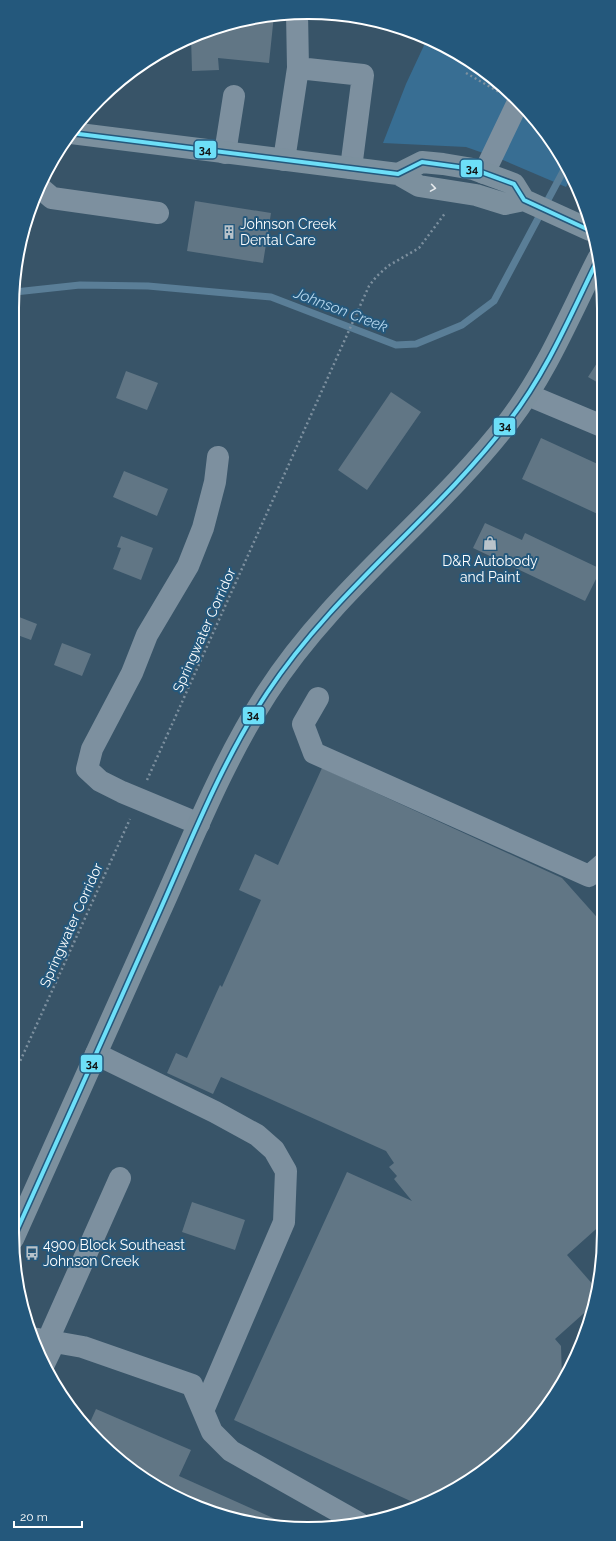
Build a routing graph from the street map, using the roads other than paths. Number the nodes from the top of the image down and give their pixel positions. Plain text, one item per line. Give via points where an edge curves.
1 (297, 20) edge
2 (298, 68) junction
3 (234, 96) dead end
4 (509, 101) edge
5 (78, 134) edge
6 (225, 153) junction
7 (284, 160) junction
8 (351, 168) junction
9 (484, 173) junction
10 (398, 174) junction
11 (44, 191) edge
12 (524, 200) junction
13 (158, 213) dead end
14 (586, 228) edge
15 (594, 267) edge
16 (528, 394) junction
17 (597, 424) edge
18 (218, 457) dead end
19 (318, 698) dead end
20 (199, 824) junction
21 (597, 869) edge
22 (96, 1054) junction
23 (120, 1178) dead end
24 (19, 1226) edge
25 (44, 1341) edge
26 (203, 1411) junction
27 (350, 1519) edge

1 - 2 lane
2 - 7 lane
2 - 8 lane via 363,75
3 - 6 lane
4 - 9 lane
5 - 6 main road
6 - 7 main road
7 - 8 main road
8 - 10 main road
9 - 10 main road via 473,169 422,162
9 - 12 main road via 514,184
10 -> 12 main road via 420,186 476,195 505,204
11 - 13 lane via 52,198
12 - 14 main road
15 - 16 main road via 545,367
16 - 17 lane
16 - 20 main road via 477,459 350,589 291,658 240,739
18 - 20 lane via 215,482 203,528 188,566 147,635 132,673 92,749 88,769 100,781
19 - 21 lane via 303,724 314,753 588,876
20 - 22 main road
22 - 24 main road
22 - 26 lane via 215,1112 256,1135 274,1150 286,1171 284,1222
23 - 25 lane
25 - 26 lane via 83,1347 192,1386
26 - 27 lane via 212,1432 230,1451

